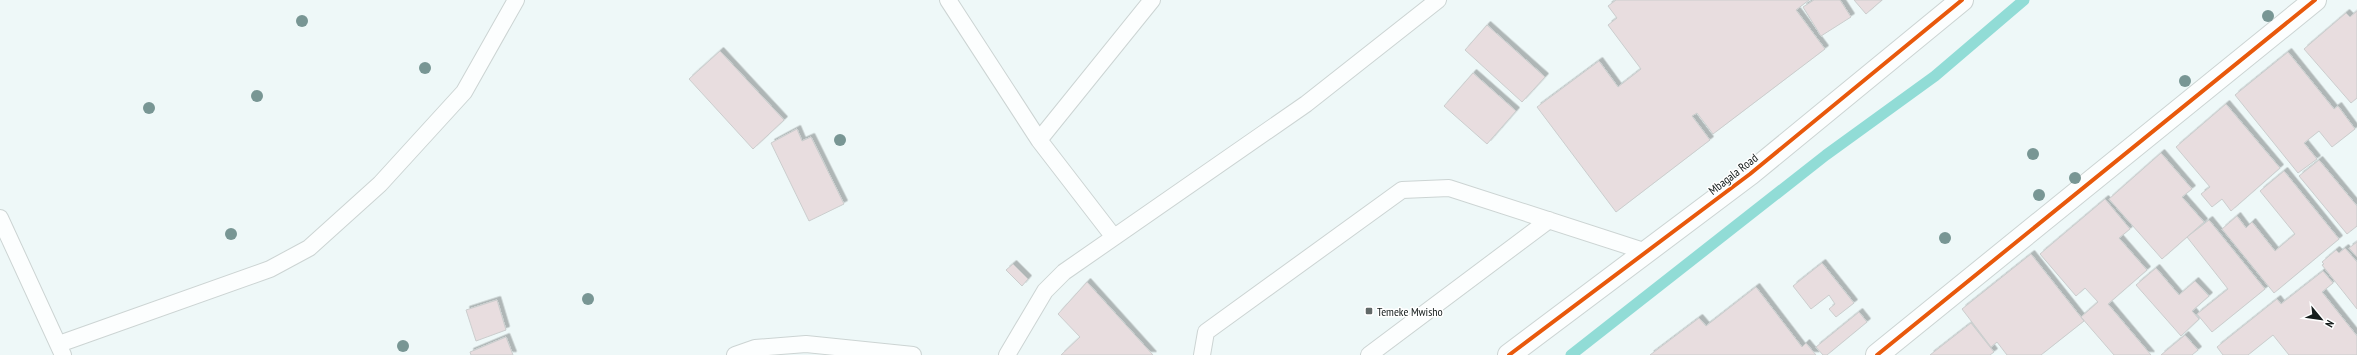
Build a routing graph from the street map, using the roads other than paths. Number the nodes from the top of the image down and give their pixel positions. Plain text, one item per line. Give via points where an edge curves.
1 (516, 0) edge
2 (948, 0) edge
3 (1152, 0) edge
4 (1438, 0) edge
5 (1962, 0) edge
6 (2315, 0) edge
7 (1039, 140) junction
8 (0, 218) edge
9 (1549, 220) junction
10 (1113, 236) junction
11 (1647, 252) junction
12 (61, 349) edge
13 (735, 355) edge
14 (913, 355) edge
15 (1007, 355) edge
16 (1202, 355) edge
17 (1369, 355) edge
18 (1509, 355) edge
19 (1877, 355) edge

1 - 12 lane via 464,92 380,184 309,248 270,269
2 - 7 lane
3 - 7 lane
4 - 10 lane via 1306,104
5 - 11 street, Mbagala Road via 1750,174
6 - 19 street
7 - 10 lane
8 - 12 lane
9 - 11 lane
9 - 16 lane via 1449,188 1402,190 1206,332
9 - 17 lane
10 - 15 lane via 1064,272 1045,291
11 - 18 street, Mbagala Road
13 - 14 lane via 755,348 806,344

